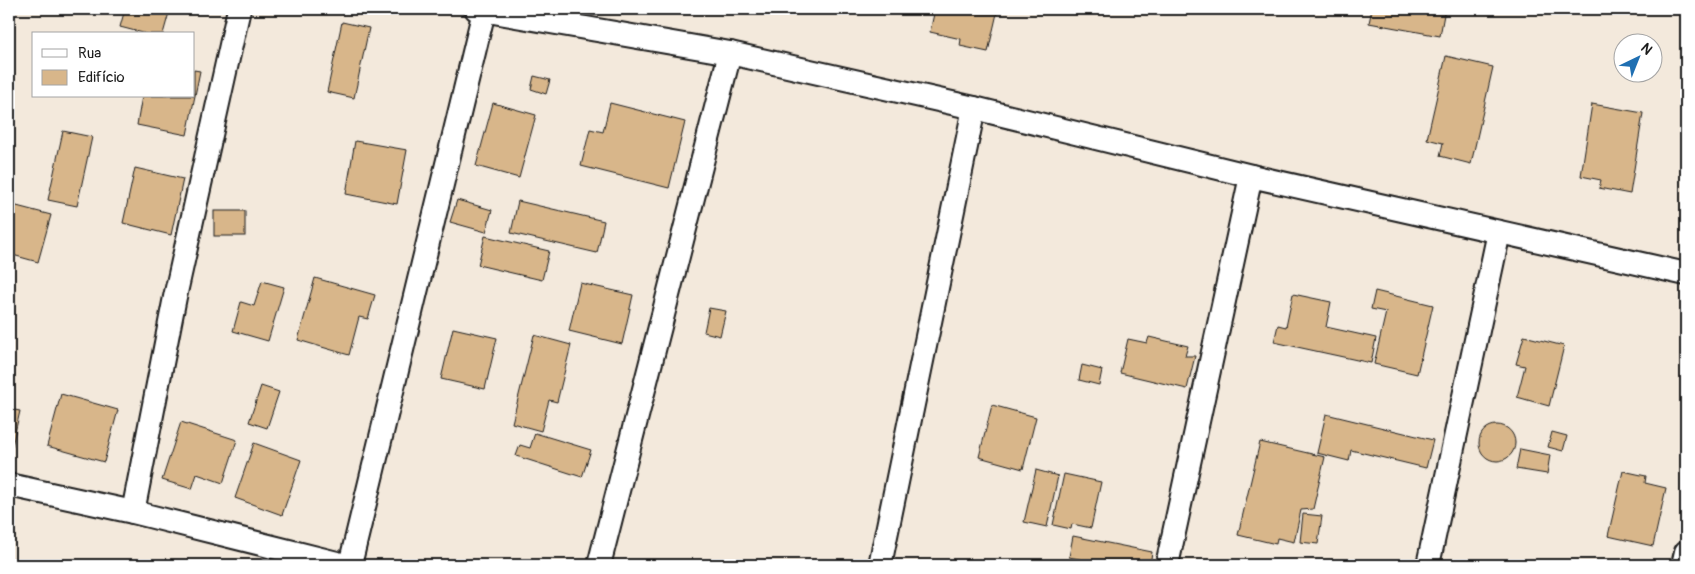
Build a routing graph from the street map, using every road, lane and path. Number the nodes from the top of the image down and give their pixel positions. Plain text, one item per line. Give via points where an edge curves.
1 (239, 9) edge
2 (480, 10) edge
3 (730, 53) junction
4 (974, 108) junction
5 (1251, 176) junction
6 (1499, 232) junction
7 (1686, 274) edge
8 (9, 485) edge
9 (133, 512) junction
10 (1686, 552) edge
11 (345, 565) edge
12 (350, 565) edge
13 (599, 565) edge
14 (880, 565) edge
15 (1167, 565) edge
16 (1428, 565) edge
17 (1683, 565) edge

1 - 9 street via 175,297
2 - 3 street
2 - 12 street
3 - 4 street
3 - 13 street
4 - 5 street
4 - 14 street
5 - 6 street
5 - 15 street
6 - 7 street
6 - 16 street
8 - 9 street
9 - 11 street
10 - 17 street

